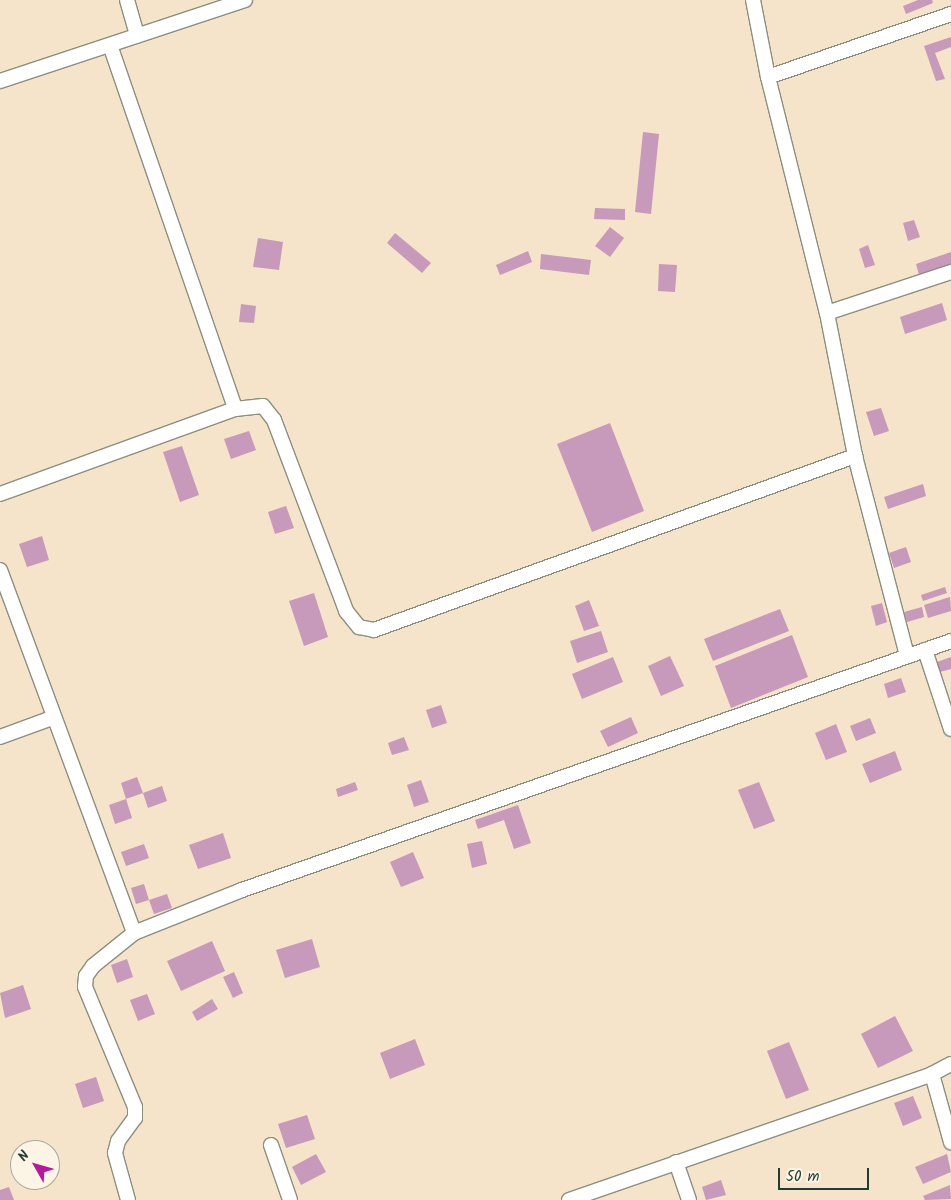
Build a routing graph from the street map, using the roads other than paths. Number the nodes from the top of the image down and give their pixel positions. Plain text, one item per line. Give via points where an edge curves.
1 (127, 0) edge
2 (246, 0) edge
3 (753, 0) edge
4 (951, 14) edge
5 (137, 36) junction
6 (110, 45) junction
7 (768, 77) junction
8 (0, 81) edge
9 (951, 272) edge
10 (827, 313) junction
11 (235, 409) junction
12 (855, 456) junction
13 (0, 494) edge
14 (0, 570) edge
15 (951, 641) edge
16 (925, 650) junction
17 (907, 656) junction
18 (52, 718) junction
19 (951, 729) edge
20 (0, 737) edge
21 (134, 933) junction
22 (951, 1064) edge
23 (932, 1074) junction
24 (951, 1142) edge
25 (271, 1145) dead end
26 (676, 1162) junction
27 (591, 1196) edge
28 (128, 1200) edge
29 (290, 1200) edge
30 (570, 1200) edge
31 (689, 1200) edge

1 - 5 street
2 - 5 street
3 - 7 street
4 - 7 street
5 - 6 street
6 - 8 street
6 - 11 street
7 - 10 street
9 - 10 street
10 - 12 street
11 - 12 street via 258,405 268,410 346,611 354,623 366,631
11 - 13 street
12 - 17 street
14 - 18 street
15 - 16 street
16 - 17 street
16 - 19 street
17 - 21 street via 242,890
18 - 20 street
18 - 21 street
21 - 28 street via 93,966 86,982 91,1004 136,1107 135,1118 118,1141 115,1153
22 - 23 street
23 - 24 street
23 - 26 street
25 - 29 street
26 - 27 street
26 - 31 street
27 - 30 street

